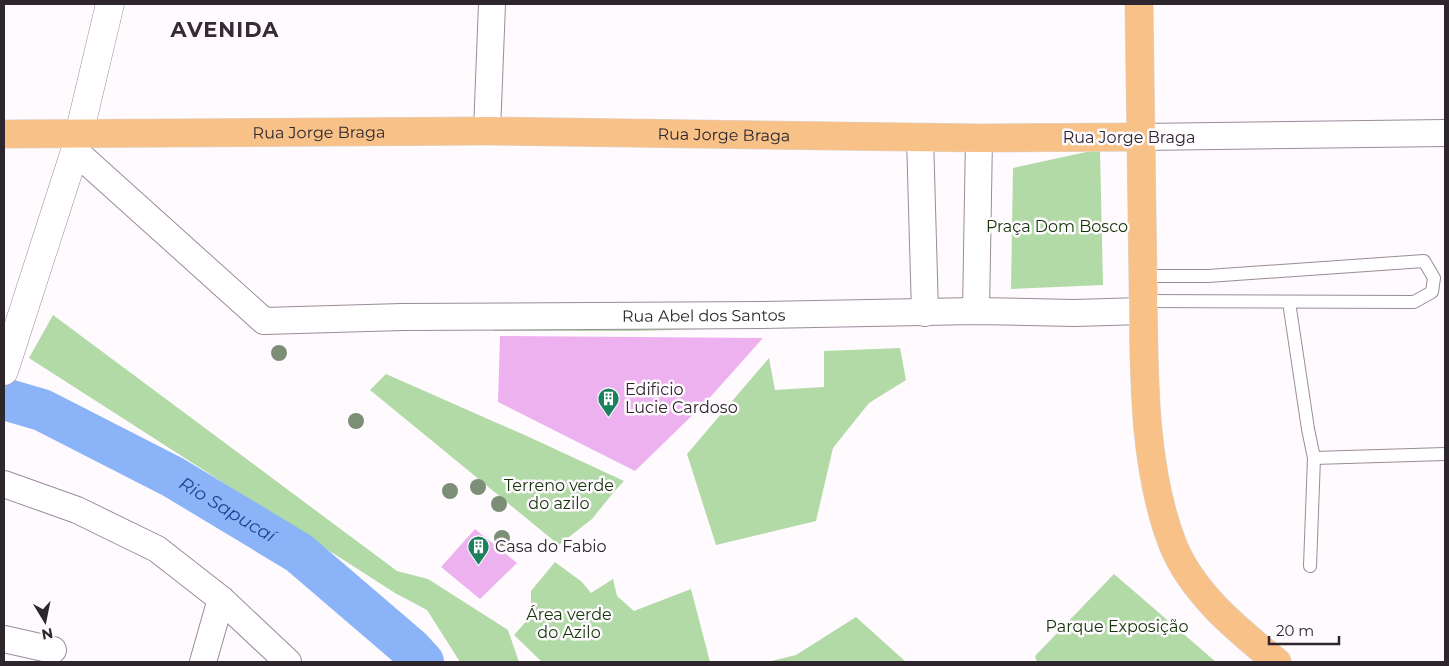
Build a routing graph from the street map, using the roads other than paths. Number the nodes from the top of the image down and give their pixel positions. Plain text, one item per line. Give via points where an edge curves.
1 (110, 4) edge
2 (492, 4) edge
3 (1139, 4) edge
4 (487, 131) junction
5 (1445, 133) edge
6 (4, 134) edge
7 (920, 137) junction
8 (979, 138) junction
9 (1141, 138) junction
10 (77, 143) junction
11 (1143, 296) junction
12 (1289, 302) junction
13 (976, 312) junction
14 (925, 313) junction
15 (4, 371) edge
16 (1445, 454) edge
17 (1314, 458) junction
18 (4, 484) edge
19 (1310, 566) dead end
20 (221, 599) junction
21 (4, 639) edge
22 (53, 650) dead end
23 (203, 662) edge
24 (288, 662) edge
25 (1277, 662) edge

1 - 10 main road
2 - 4 street
3 - 9 highway
4 - 7 highway, Rua Jorge Braga
4 - 10 highway, Rua Jorge Braga
5 - 9 street, Rua Jorge Braga
6 - 10 highway, Rua Jorge Braga
7 - 8 highway, Rua Jorge Braga
7 - 14 street
8 - 9 highway, Rua Jorge Braga
8 - 13 street
9 - 11 highway
10 - 14 street, Rua Abel dos Santos via 264,321 402,316
10 - 15 main road
11 - 12 lane
11 - 12 lane via 1208,276 1424,261 1434,278 1432,292 1414,302
11 - 13 street, Rua Abel dos Santos via 1074,313
11 - 25 highway via 1147,426 1160,505 1174,546 1194,582 1222,614
12 - 17 lane
13 - 14 street, Rua Abel dos Santos
16 - 17 lane
17 - 19 lane
18 - 20 street via 77,510 157,549
20 - 23 street
20 - 24 street
21 - 22 street

